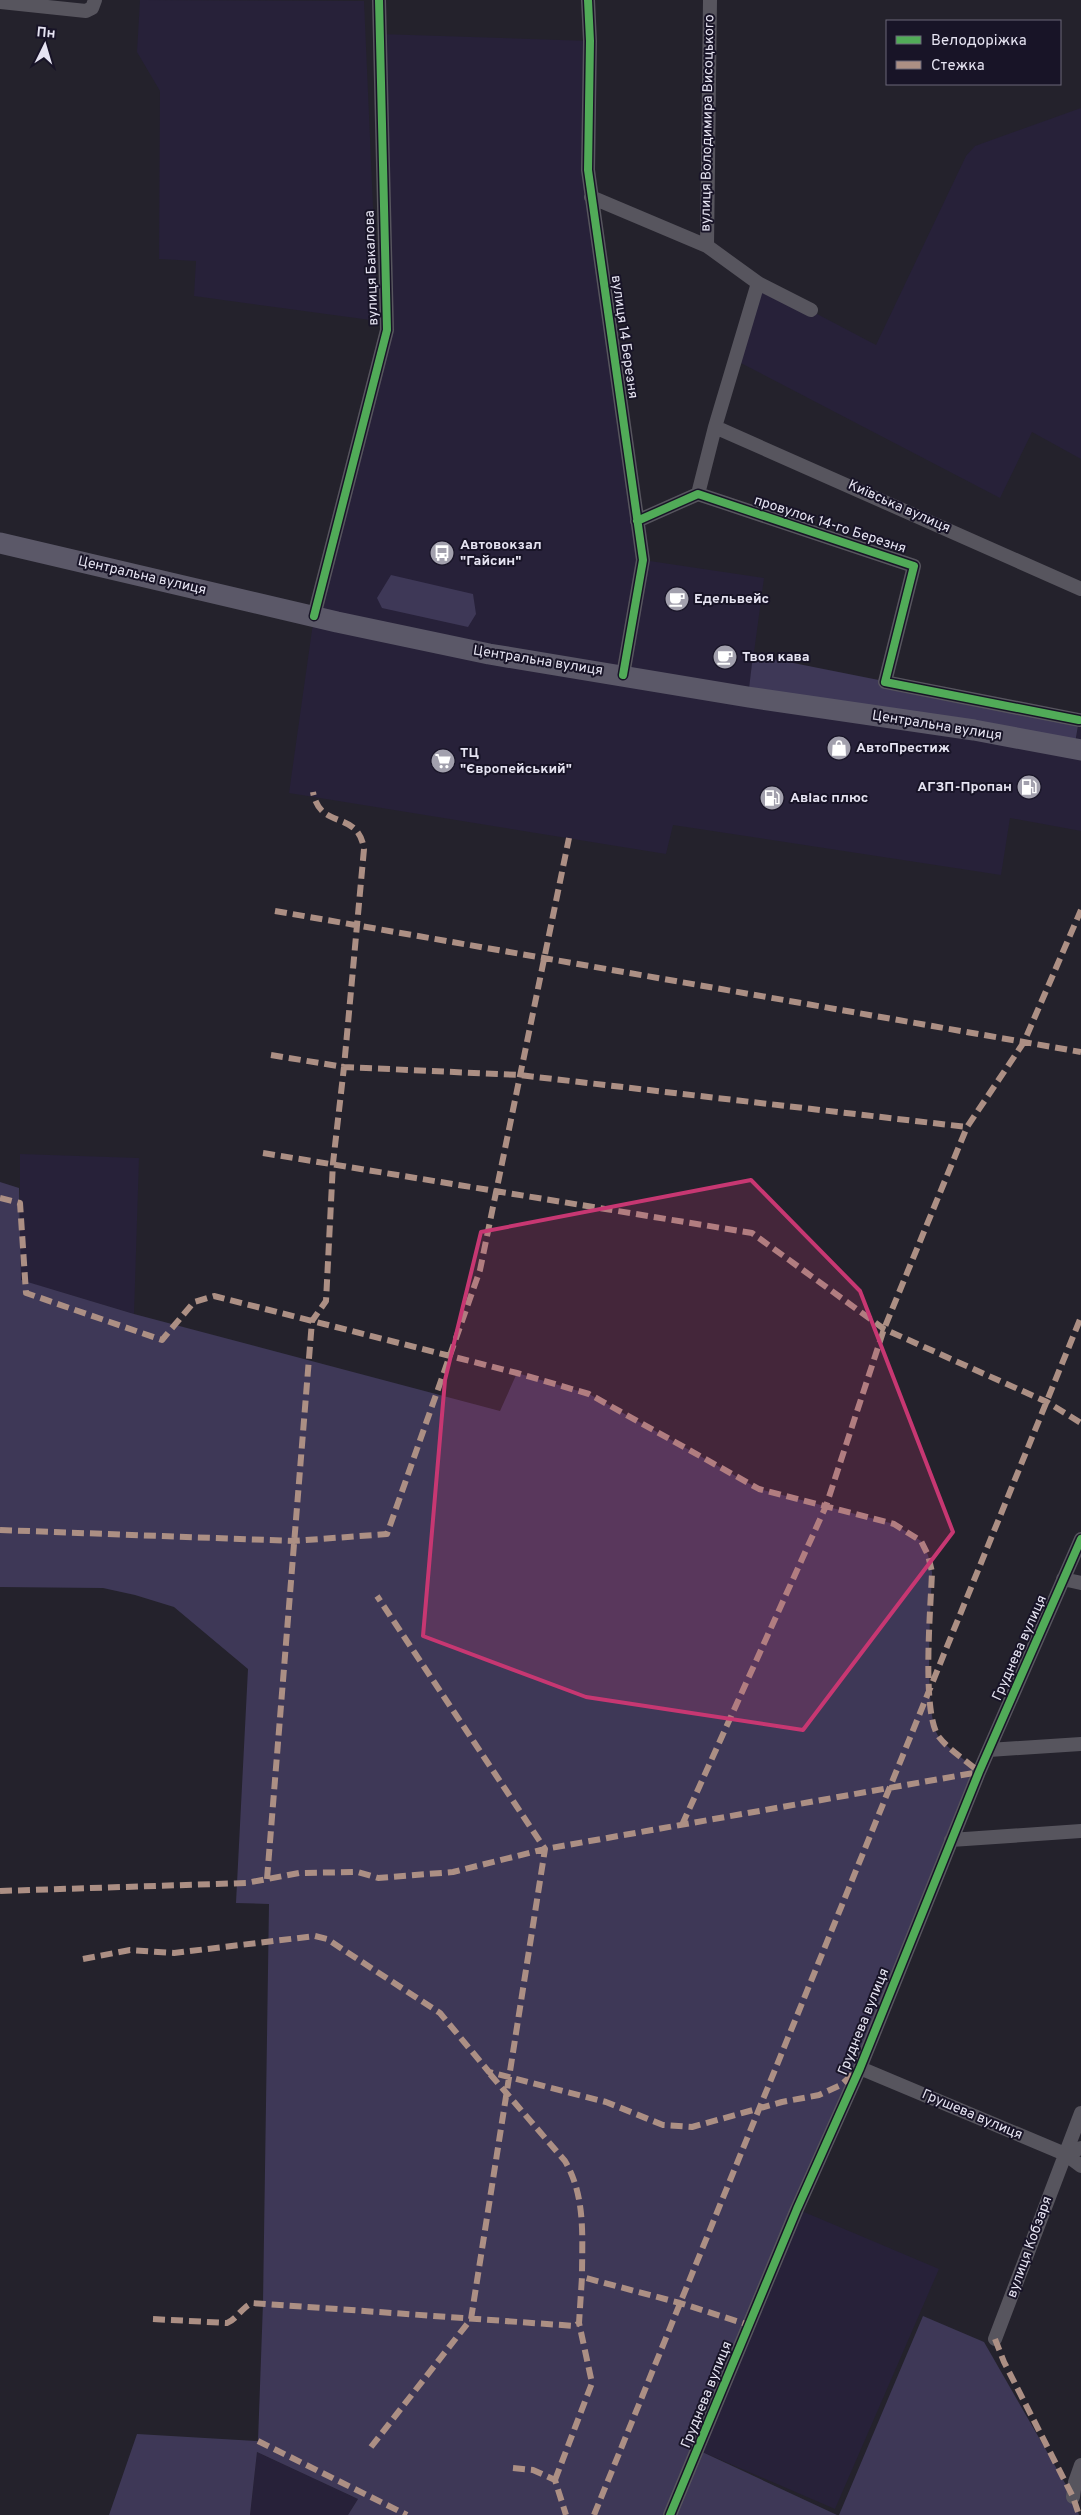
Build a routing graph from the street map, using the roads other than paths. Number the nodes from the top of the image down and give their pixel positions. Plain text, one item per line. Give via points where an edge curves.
1 (95, 0) edge
2 (380, 0) edge
3 (588, 0) edge
4 (710, 0) edge
5 (0, 2) edge
6 (591, 197) junction
7 (707, 246) junction
8 (758, 283) junction
9 (811, 310) dead end
10 (715, 426) junction
11 (698, 494) junction
12 (638, 520) junction
13 (0, 543) edge
14 (1081, 589) edge
15 (314, 616) junction
16 (623, 675) junction
17 (1079, 720) dead end
18 (1081, 750) edge
19 (1081, 1538) edge
20 (1063, 1579) junction
21 (1081, 1583) edge
22 (1081, 1744) edge
23 (989, 1750) junction
24 (1081, 1831) edge
25 (951, 1840) junction
26 (860, 2068) junction
27 (1081, 2113) edge
28 (1081, 2148) edge
29 (1064, 2154) junction
30 (1081, 2166) edge
31 (995, 2340) dead end
32 (1081, 2466) edge
33 (1073, 2497) dead end
34 (670, 2515) edge

1 - 5 street via 92,8 86,11
2 - 15 street, вулиця Бакалова via 387,330
3 - 6 street, вулиця 14 Березня via 588,170
4 - 7 street, вулиця Володимира Висоцького
6 - 7 street
6 - 12 street, вулиця 14 Березня
7 - 8 street
8 - 9 street
8 - 10 street
10 - 11 street
10 - 14 street, Київська вулиця
11 - 12 street
11 - 17 street, провулок 14-го Березня via 914,566 885,682
12 - 16 street, вулиця 14 Березня via 643,560
13 - 15 highway, Центральна вулиця
15 - 16 highway, Центральна вулиця via 489,654
16 - 18 highway, Центральна вулиця
19 - 20 street, Груднева вулиця
20 - 21 street
20 - 23 street, Груднева вулиця
22 - 23 street
23 - 25 street, Груднева вулиця
24 - 25 street
25 - 26 street, Груднева вулиця
26 - 29 street, Грушева вулиця
26 - 34 street, Груднева вулиця via 797,2209
27 - 29 street, вулиця Кобзаря
28 - 29 street
29 - 30 street, Грушева вулиця
29 - 31 street, вулиця Кобзаря
32 - 33 street

